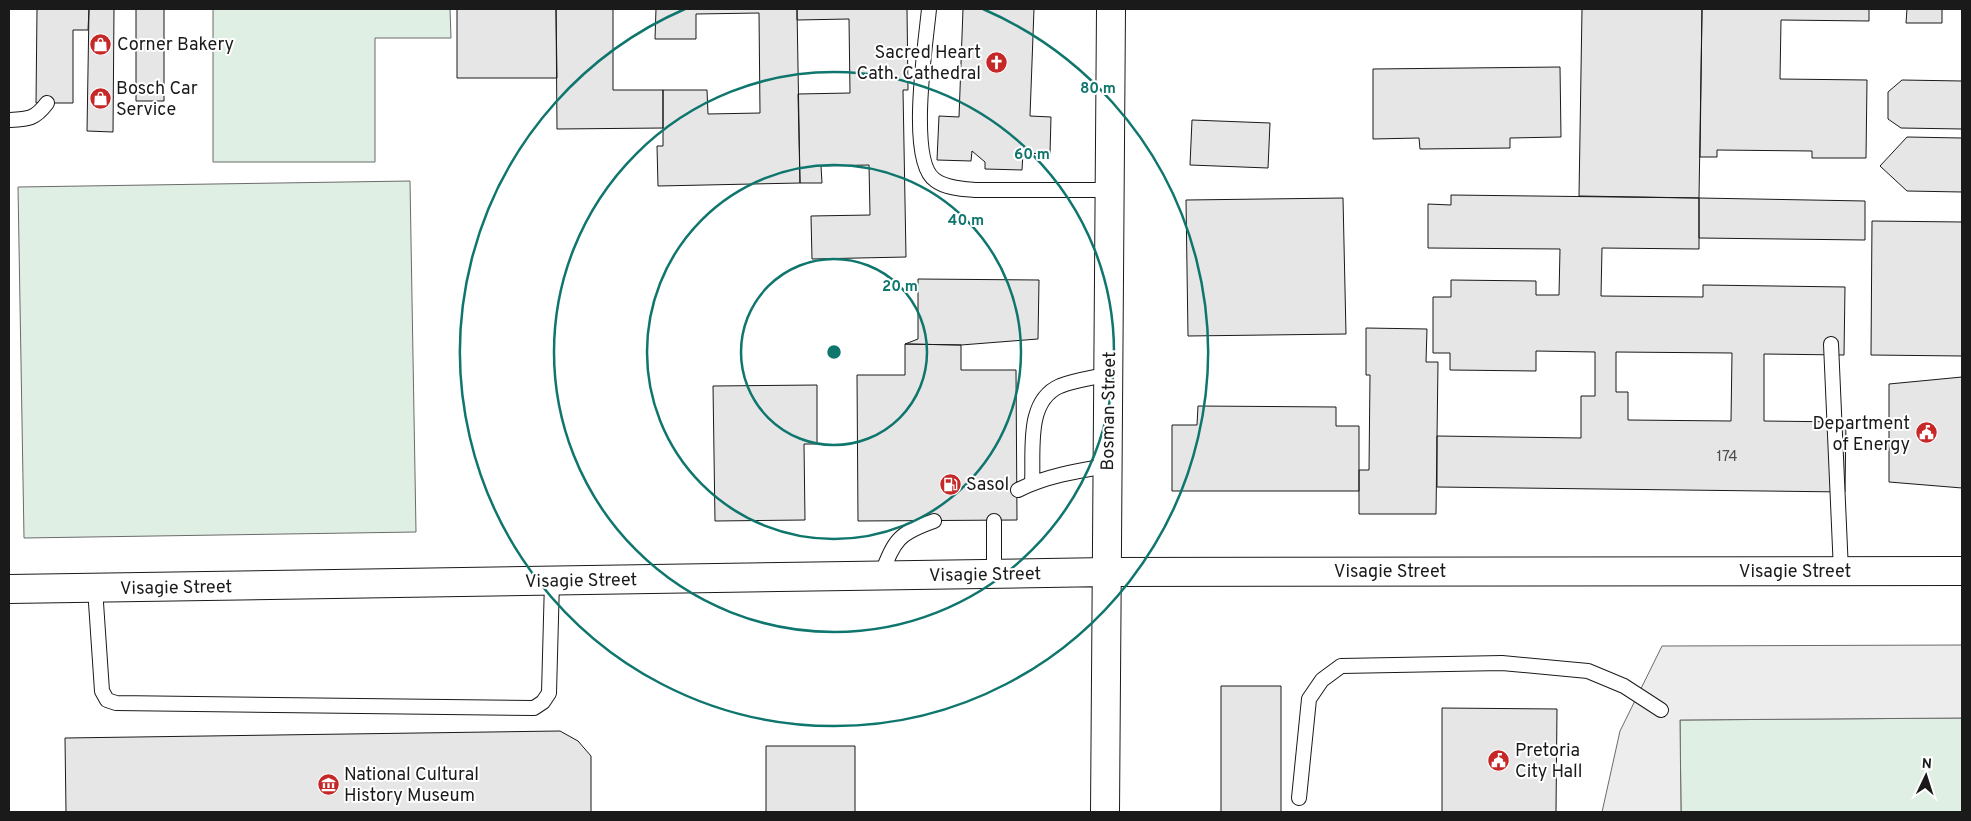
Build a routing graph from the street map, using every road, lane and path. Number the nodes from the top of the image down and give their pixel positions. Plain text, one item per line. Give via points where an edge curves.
1 (929, 9) edge
2 (1111, 9) edge
3 (47, 103) dead end
4 (9, 120) edge
5 (1109, 190) junction
6 (1831, 344) dead end
7 (1109, 374) junction
8 (1107, 466) junction
9 (1032, 483) junction
10 (1018, 490) dead end
11 (934, 521) dead end
12 (994, 521) dead end
13 (1962, 570) edge
14 (1841, 571) junction
15 (1106, 572) junction
16 (994, 574) junction
17 (881, 575) junction
18 (552, 581) junction
19 (95, 588) junction
20 (9, 589) edge
21 (1661, 710) dead end
22 (1299, 798) dead end
23 (1104, 812) edge

1 - 5 lane via 920,112 920,153 924,168 935,180 954,188 975,190
2 - 5 street, Bosman Street
3 - 4 lane via 38,115
5 - 7 street, Bosman Street
6 - 14 lane
7 - 8 street, Bosman Street
7 - 9 lane via 1060,386 1044,397 1035,416
8 - 9 lane via 1073,471
8 - 15 street, Bosman Street
9 - 10 lane
11 - 17 lane via 910,529 894,543
12 - 16 lane
13 - 14 street, Visagie Street
14 - 15 street, Visagie Street
15 - 16 street, Visagie Street
15 - 23 street, Bosman Street
16 - 17 street, Visagie Street
17 - 18 street, Visagie Street
18 - 19 street, Visagie Street
18 - 19 lane via 549,693 534,708 116,704 107,700 102,691
19 - 20 street, Visagie Street
21 - 22 lane via 1624,686 1588,672 1502,663 1341,666 1322,680 1309,699

